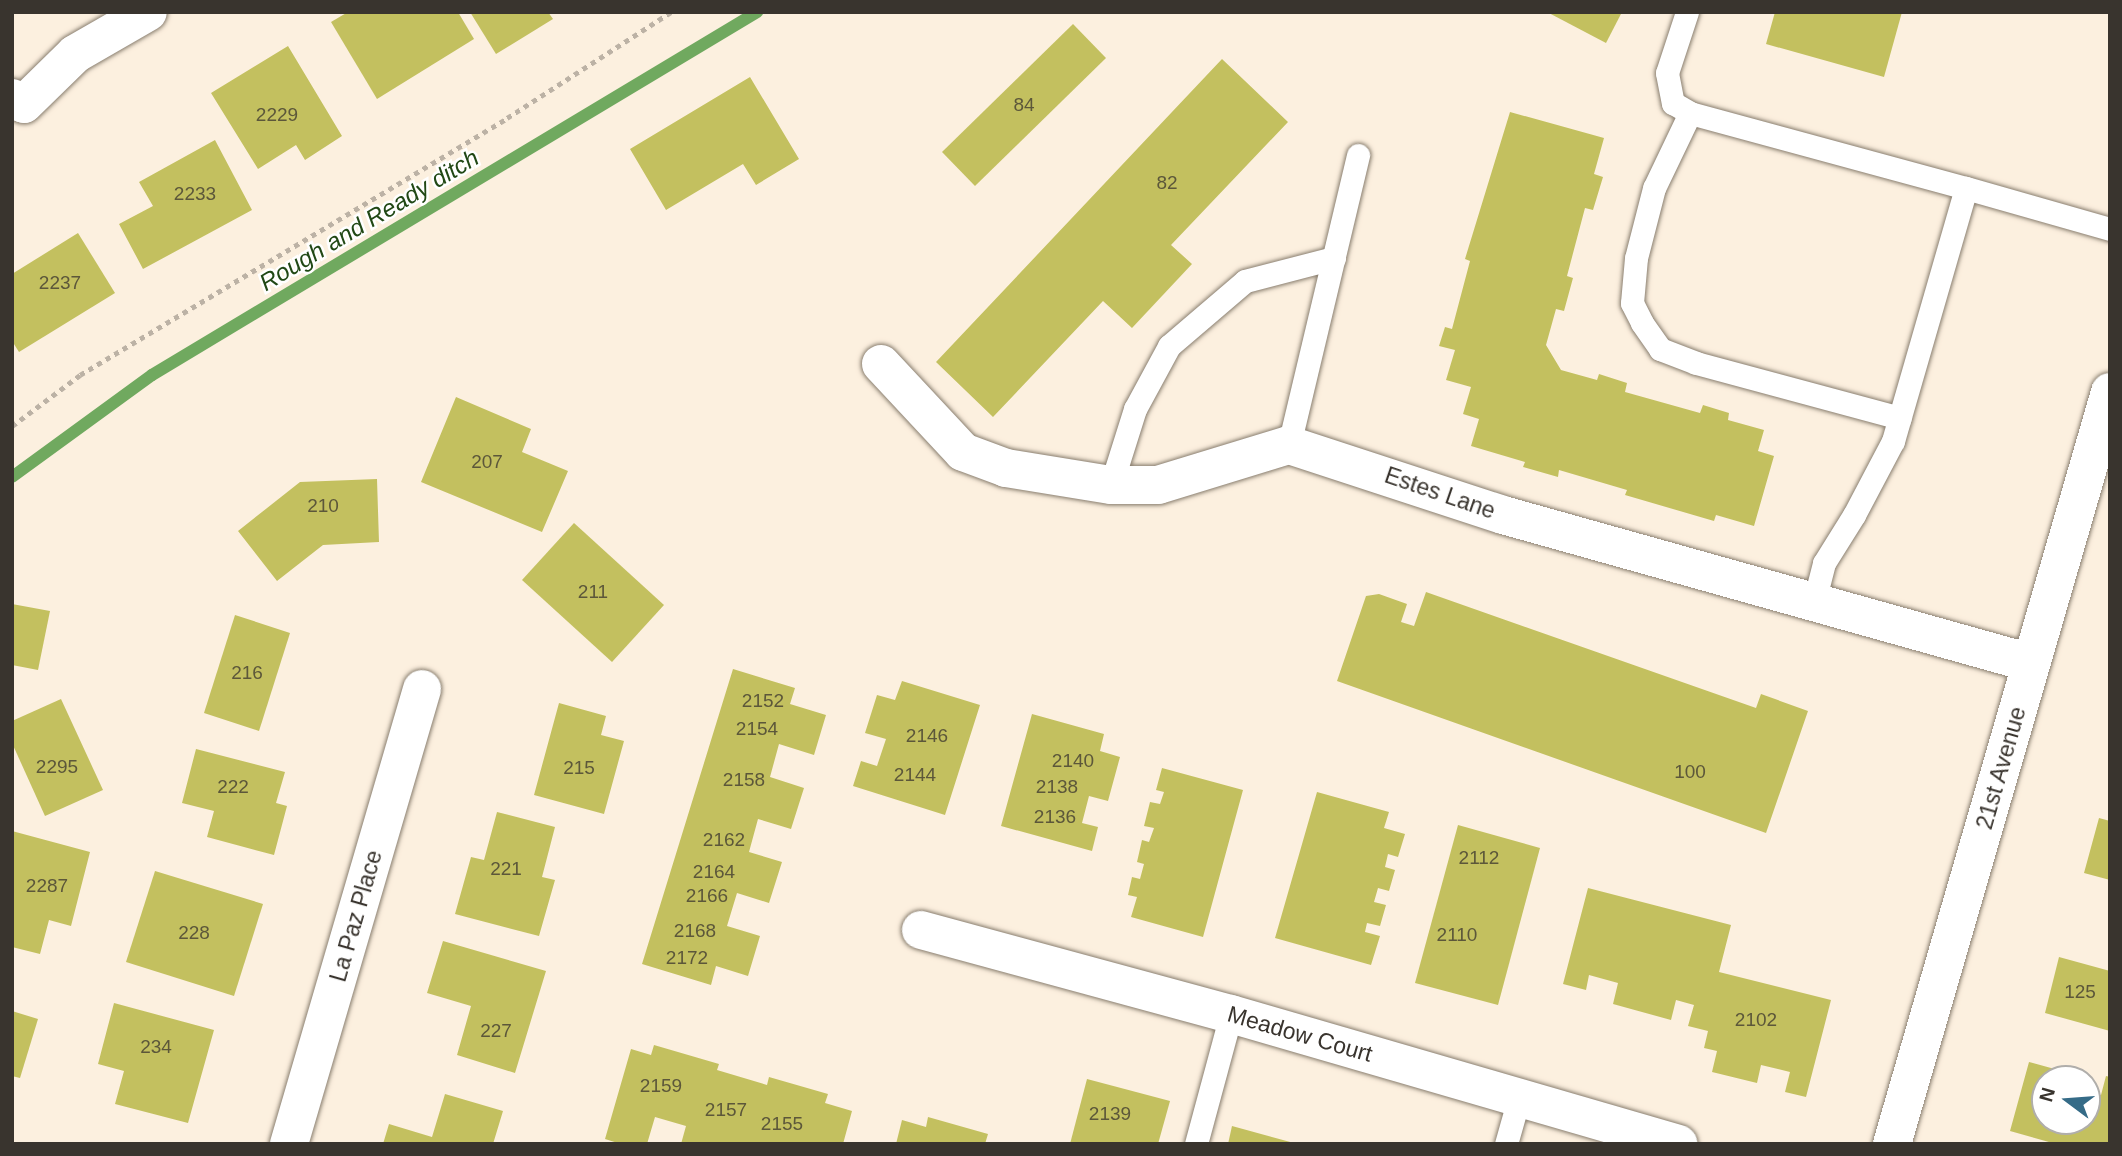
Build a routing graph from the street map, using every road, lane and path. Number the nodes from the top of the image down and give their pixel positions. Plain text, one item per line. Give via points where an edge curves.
1 (148, 12) edge
2 (671, 12) edge
3 (1687, 12) edge
4 (12, 98) edge
5 (1690, 113) junction
6 (1358, 155) dead end
7 (1966, 188) junction
8 (2110, 229) edge
9 (1334, 258) junction
10 (881, 364) dead end
11 (2110, 392) edge
12 (1900, 418) junction
13 (12, 426) edge
14 (1289, 445) junction
15 (1111, 485) junction
16 (1814, 602) junction
17 (2031, 663) junction
18 (422, 689) dead end
19 (921, 930) dead end
20 (1231, 1014) junction
21 (1519, 1098) junction
22 (289, 1144) edge
23 (1196, 1144) edge
24 (1506, 1144) edge
25 (1678, 1144) edge
26 (1892, 1144) edge

1 - 4 street via 75,54 24,104
2 - 13 path via 507,118 80,375
3 - 5 lane via 1667,72 1673,103
5 - 7 lane
5 - 12 lane via 1654,188 1636,258 1632,303 1642,323 1660,349 1696,363
6 - 9 lane
7 - 8 lane
7 - 12 lane
9 - 14 lane
9 - 15 lane via 1245,281 1169,346 1135,409
10 - 15 street via 963,452 1006,468
11 - 17 street, 21st Avenue
12 - 16 lane via 1893,441 1824,563
14 - 15 street via 1158,485
14 - 16 street, Estes Lane via 1503,515
16 - 17 street, Estes Lane
17 - 26 street, 21st Avenue
18 - 22 street, La Paz Place
19 - 20 street, Meadow Court
20 - 21 street, Meadow Court
20 - 23 lane
21 - 24 lane
21 - 25 street, Meadow Court

